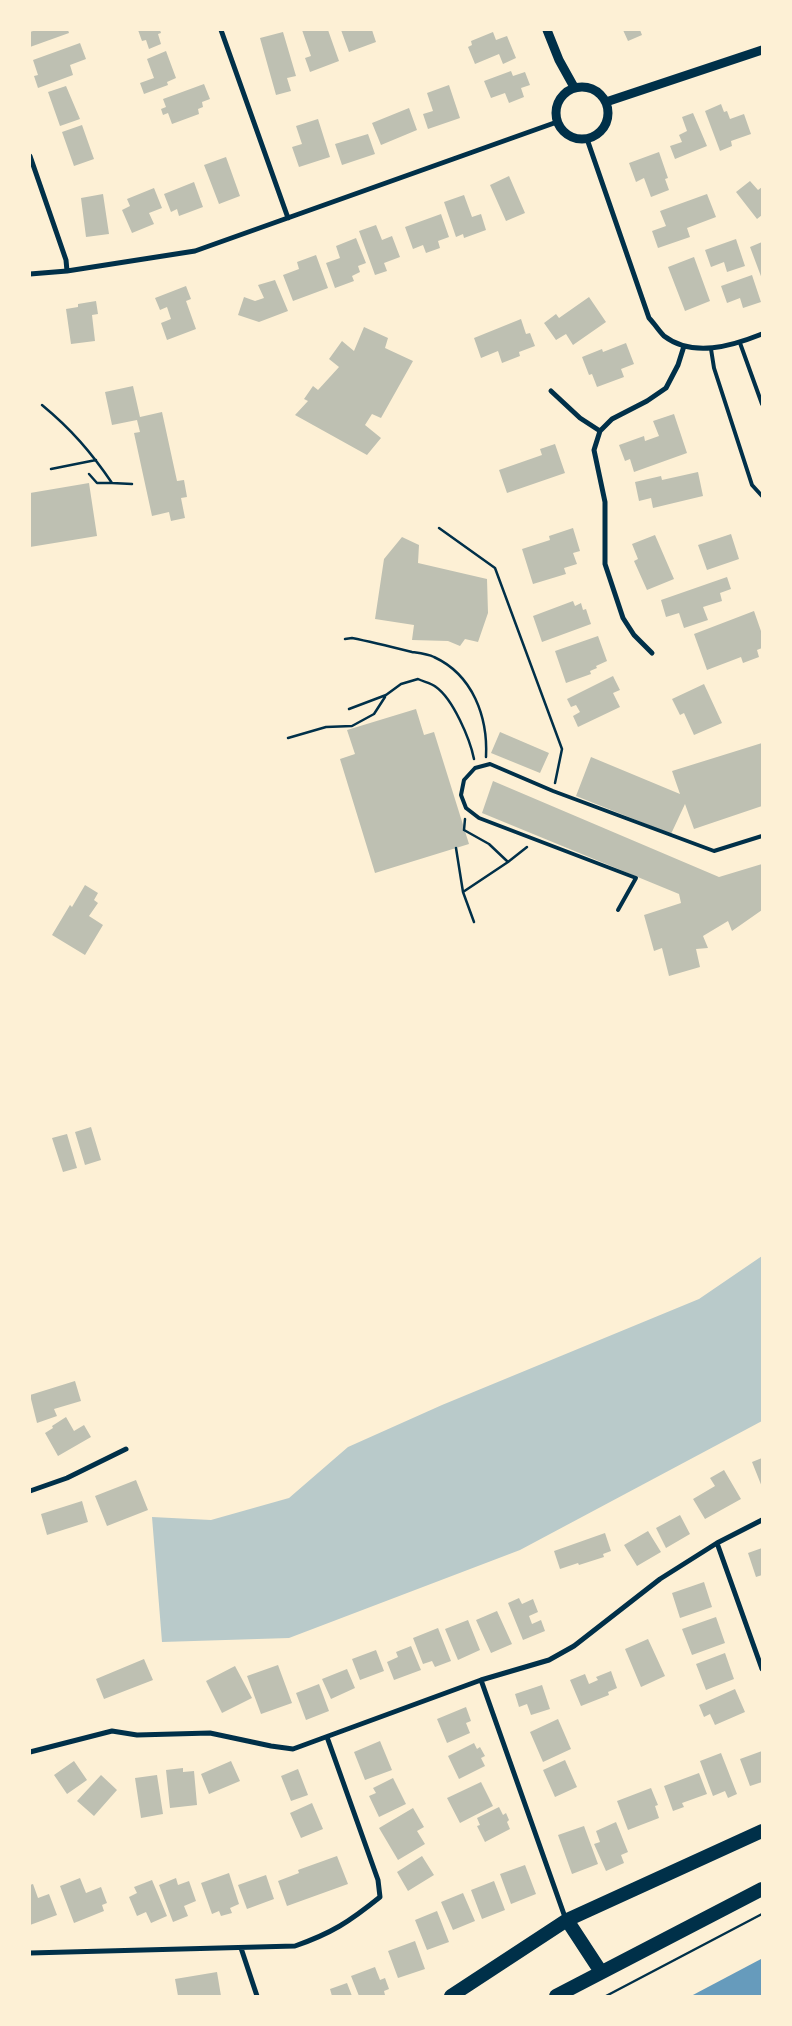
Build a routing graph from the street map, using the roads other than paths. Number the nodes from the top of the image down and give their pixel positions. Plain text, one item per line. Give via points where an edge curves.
1 (221, 30) edge
2 (547, 30) edge
3 (762, 50) edge
4 (574, 87) junction
5 (606, 102) junction
6 (557, 122) junction
7 (587, 139) junction
8 (30, 156) edge
9 (288, 218) junction
10 (67, 271) junction
11 (30, 274) edge
12 (762, 334) edge
13 (740, 343) junction
14 (684, 346) junction
15 (711, 349) junction
16 (552, 391) dead end
17 (762, 404) edge
18 (600, 431) junction
19 (762, 496) edge
20 (652, 653) dead end
21 (762, 836) edge
22 (618, 910) dead end
23 (126, 1449) dead end
24 (30, 1491) edge
25 (762, 1520) edge
26 (717, 1543) junction
27 (762, 1669) edge
28 (481, 1680) junction
29 (326, 1738) junction
30 (30, 1752) edge
31 (762, 1830) edge
32 (762, 1889) edge
33 (566, 1920) junction
34 (241, 1948) junction
35 (30, 1953) edge
36 (601, 1972) junction
37 (257, 1996) edge
38 (451, 1996) edge
39 (556, 1996) edge

1 - 9 street
2 - 4 street
3 - 5 street
4 - 5 street via 596,90
4 - 6 street via 560,97 555,114
5 - 7 street via 608,118 605,125 601,132
6 - 7 street via 572,138
6 - 9 street
7 - 14 street via 649,318 664,336
8 - 10 street
9 - 10 street via 195,251
10 - 11 street
12 - 13 street
13 - 15 street
13 - 17 lane
14 - 15 street
14 - 18 street via 666,388 612,419
15 - 19 lane via 714,368 752,485
16 - 18 street via 580,418
18 - 20 street via 594,450 605,502 605,564 623,618
21 - 22 lane via 714,851 490,764 475,768 464,780 461,795 466,808 479,818 636,878
23 - 24 street via 67,1478
25 - 26 street
26 - 27 street
26 - 28 street via 660,1579 574,1646 549,1660
28 - 29 street
28 - 33 street
29 - 30 street via 293,1749 210,1733 136,1735 112,1731
29 - 34 street via 378,1880 380,1897 350,1922 321,1937 294,1946
31 - 33 highway
32 - 36 highway
33 - 36 highway
33 - 38 highway
34 - 35 street
34 - 37 street
36 - 39 highway

